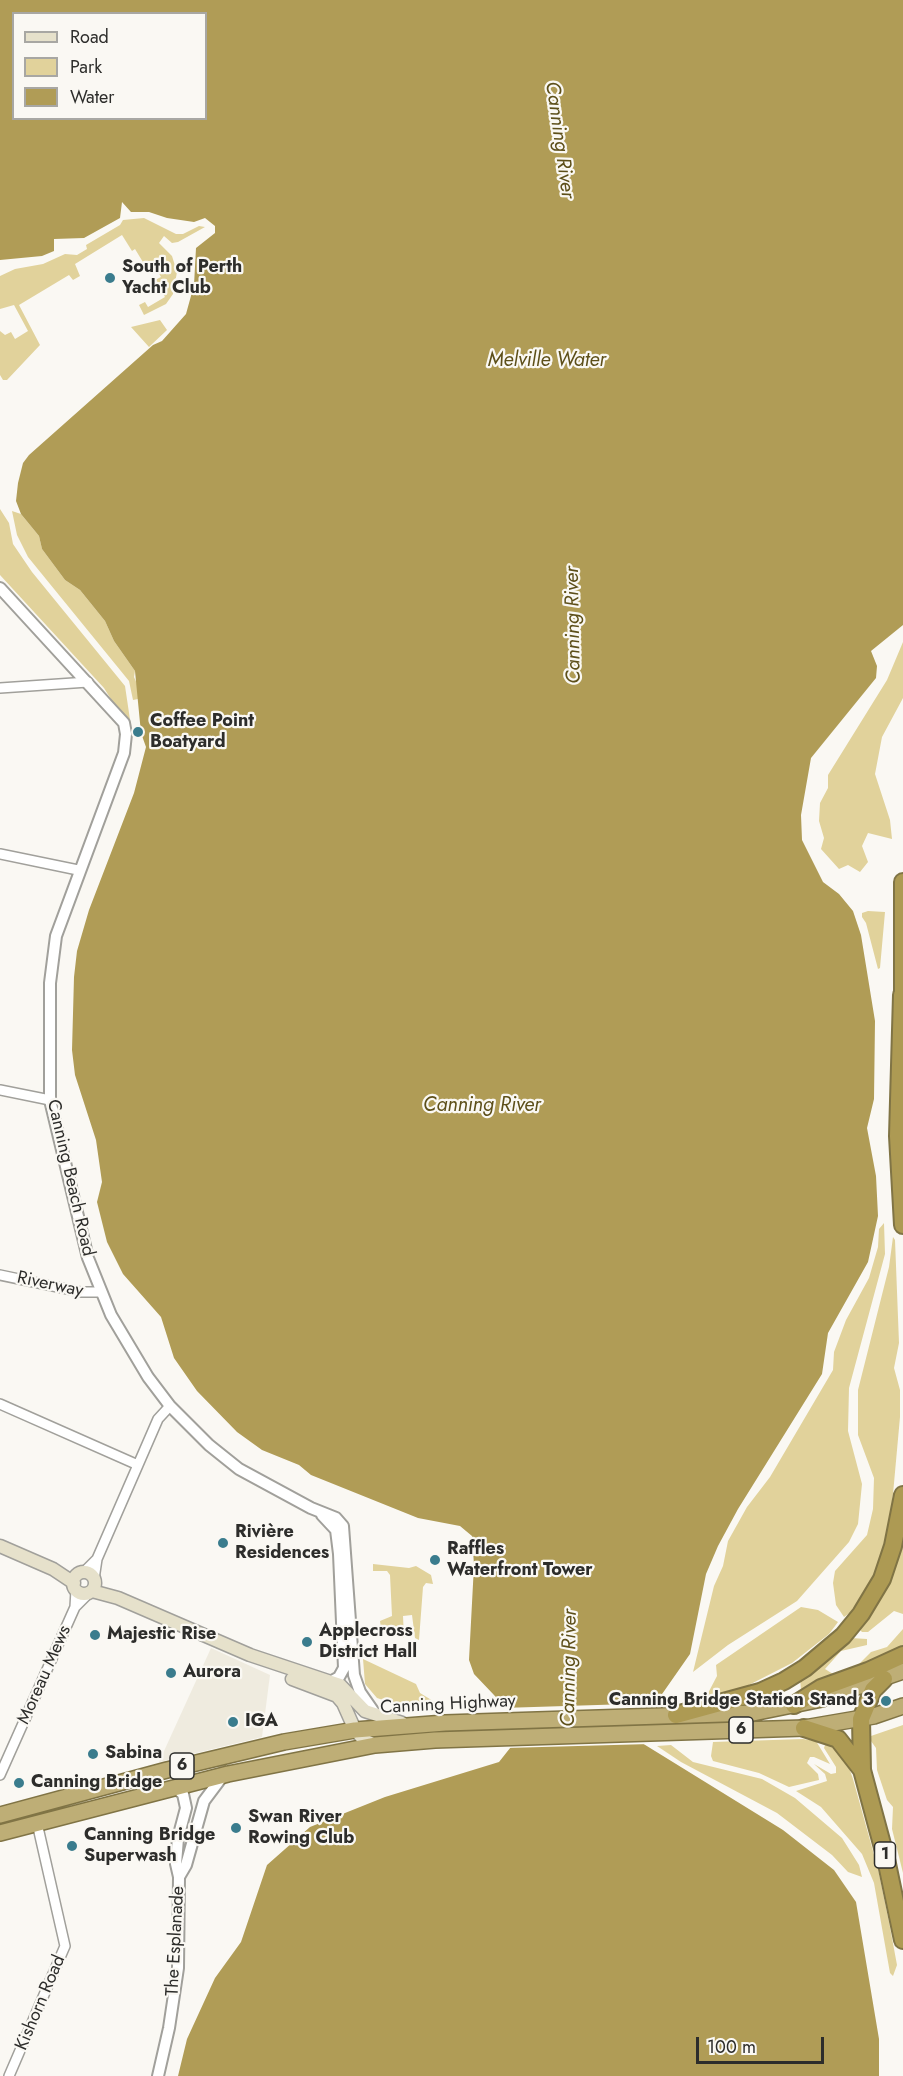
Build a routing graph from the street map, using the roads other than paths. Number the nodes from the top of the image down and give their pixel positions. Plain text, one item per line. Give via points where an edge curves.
1 (0, 588) edge
2 (88, 682) junction
3 (0, 688) edge
4 (0, 854) edge
5 (78, 870) junction
6 (903, 882) edge
7 (902, 995) edge
8 (903, 1018) edge
9 (0, 1090) edge
10 (50, 1100) junction
11 (903, 1225) edge
12 (0, 1275) edge
13 (99, 1292) junction
14 (0, 1404) edge
15 (170, 1406) junction
16 (138, 1465) junction
17 (903, 1495) edge
18 (320, 1512) junction
19 (0, 1546) edge
20 (85, 1583) junction
21 (250, 1655) junction
22 (903, 1655) edge
23 (903, 1671) edge
24 (884, 1679) junction
25 (330, 1682) junction
26 (794, 1705) junction
27 (903, 1706) edge
28 (376, 1715) junction
29 (676, 1715) junction
30 (861, 1719) junction
31 (409, 1725) junction
32 (804, 1728) junction
33 (355, 1730) junction
34 (375, 1745) junction
35 (862, 1770) junction
36 (228, 1774) junction
37 (0, 1775) edge
38 (174, 1787) junction
39 (0, 1815) edge
40 (38, 1823) junction
41 (0, 1833) edge
42 (179, 1876) junction
43 (903, 1940) edge
44 (9, 2076) edge
45 (158, 2076) edge

1 - 2 street, Canning Beach Road
2 - 3 street
2 - 5 street, Canning Beach Road via 124,723 126,743
4 - 5 street
5 - 10 street, Canning Beach Road via 53,955
6 - 7 highway
7 - 8 highway
7 - 11 highway via 898,1136
9 - 10 street
10 - 13 street, Canning Beach Road
12 - 13 street, Riverway via 81,1292
13 - 15 street, Canning Beach Road via 148,1377
14 - 16 street
15 - 16 street, Moreau Mews via 158,1419
15 - 18 street, Canning Beach Road via 239,1469
16 - 20 street, Moreau Mews
17 - 29 highway via 882,1579 861,1614 838,1641 805,1668 768,1688
18 - 25 street, Canning Beach Road via 336,1530 338,1542 344,1668
18 - 28 street, Canning Beach Road via 336,1518 343,1526 354,1675
19 - 20 main road
20 - 21 main road
20 - 37 street, Moreau Mews
21 - 25 main road
21 - 33 main road via 288,1678 337,1696
22 - 26 highway via 821,1689
23 - 24 highway, Canning Highway
24 - 26 highway, Canning Highway / 6
24 - 30 highway, 1 via 873,1690
25 - 28 main road via 340,1685 361,1707
26 - 29 highway, Canning Highway / 6 via 753,1713
27 - 30 highway, Canning Highway / 6
28 - 31 main road
29 - 31 highway, Canning Highway / 6
30 - 32 highway, Canning Highway / 6
30 - 35 highway, 1
31 - 33 highway, Canning Highway / 6
32 - 34 highway, Canning Highway / 6
32 - 35 highway, 1 via 838,1738
33 - 34 main road
33 - 39 highway, Canning Highway / 6 via 177,1767
34 - 36 highway, Canning Highway / 6
35 - 43 highway, 1
36 - 38 highway, Canning Highway / 6
36 - 42 street, The Esplanade via 214,1784 204,1801
38 - 40 highway, Canning Highway / 6
38 - 42 street, The Esplanade via 186,1803 176,1849
40 - 41 highway, Canning Highway / 6
40 - 44 street, Kishorn Road via 65,1947
42 - 45 street, The Esplanade via 178,1968

